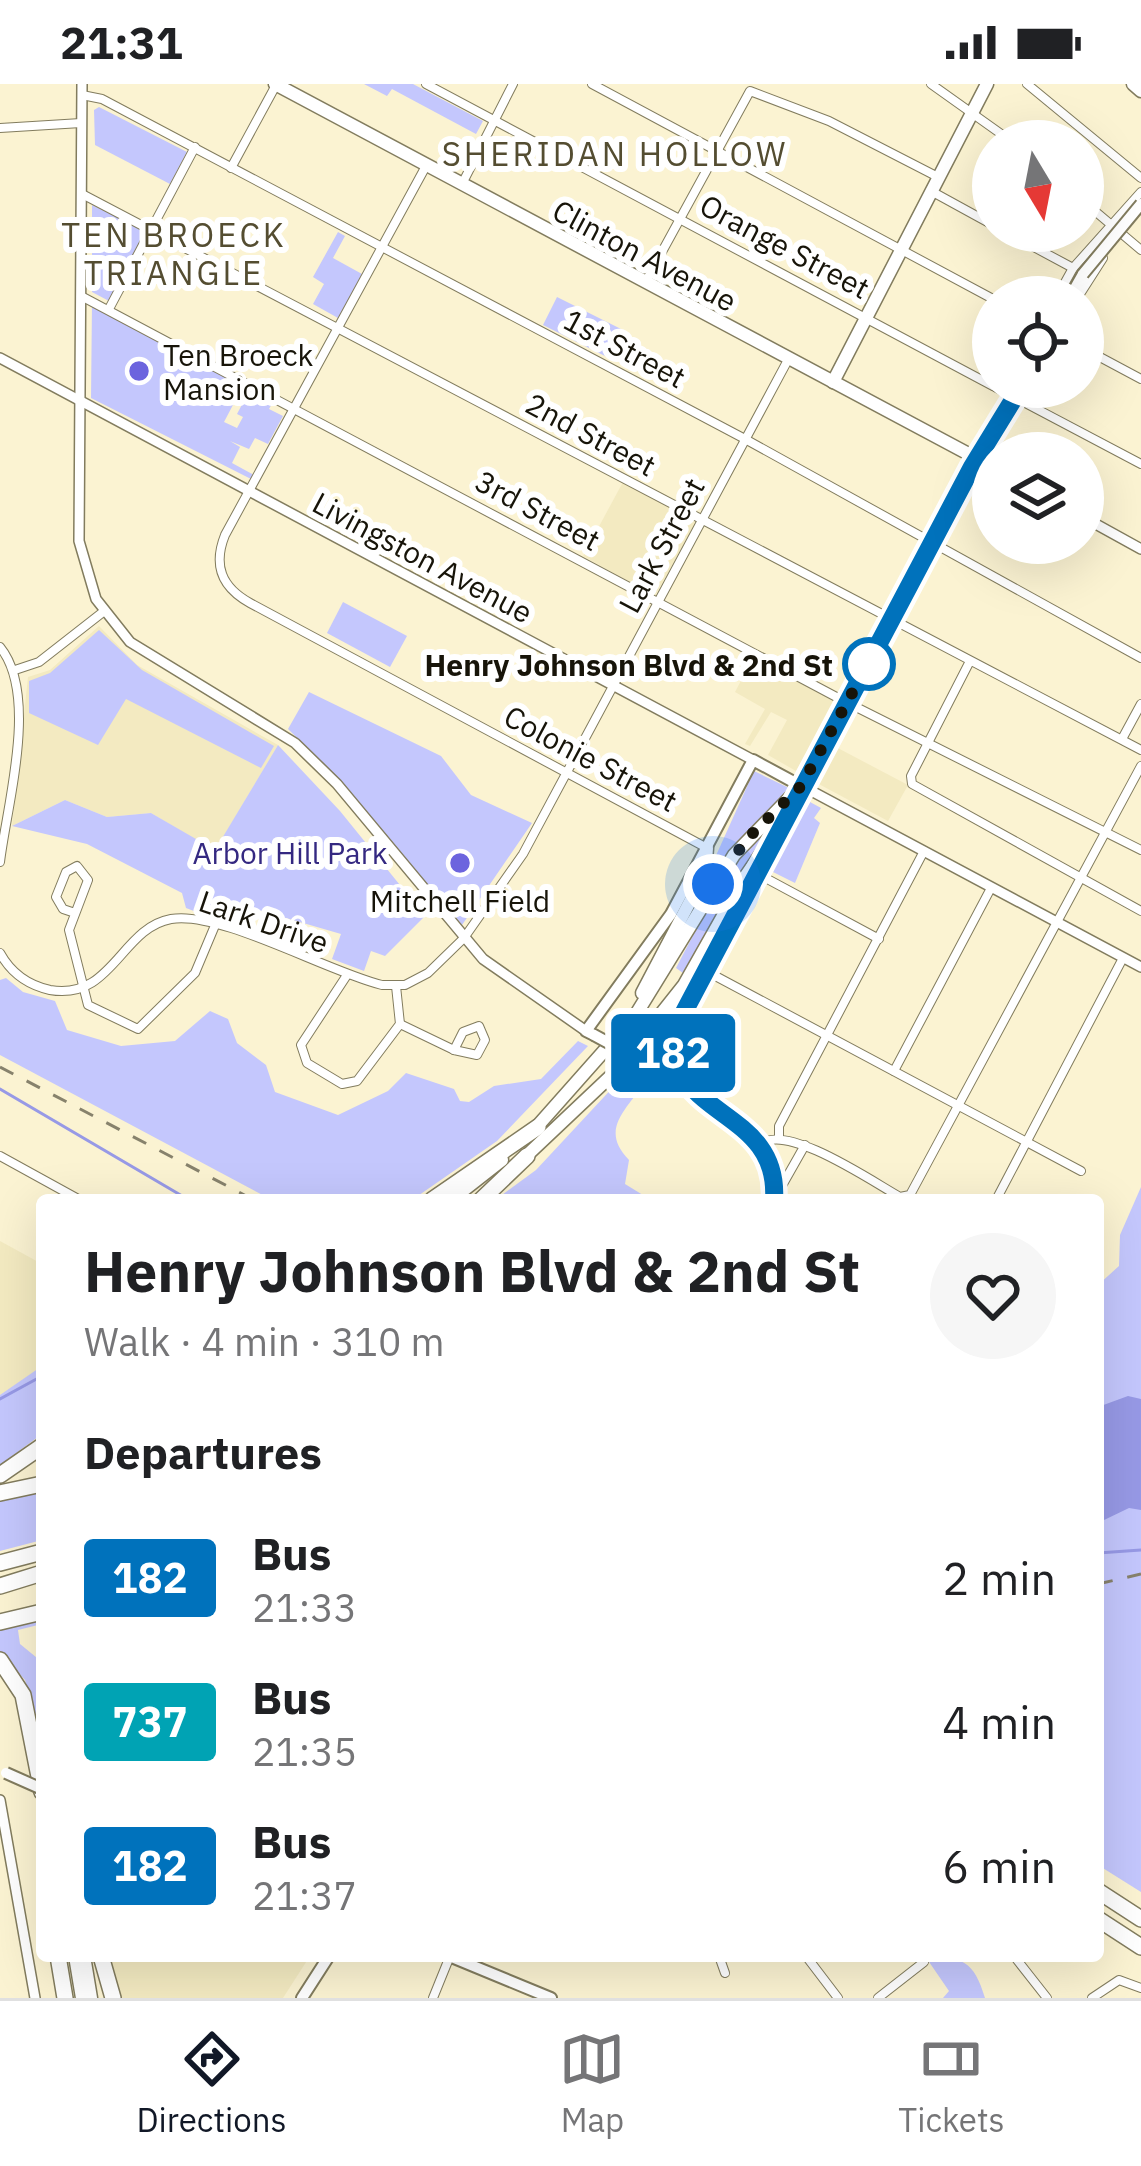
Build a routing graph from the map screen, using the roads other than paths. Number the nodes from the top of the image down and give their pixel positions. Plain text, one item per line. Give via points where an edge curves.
1 (276, 84) edge
2 (426, 84) edge
3 (513, 84) edge
4 (592, 84) edge
5 (931, 84) edge
6 (986, 84) edge
7 (1027, 84) edge
8 (1133, 84) edge
9 (82, 89) edge
10 (1141, 91) edge
11 (973, 110) junction
12 (494, 120) junction
13 (985, 120) edge
14 (81, 123) junction
15 (0, 128) edge
16 (195, 147) junction
17 (714, 151) junction
18 (426, 166) junction
19 (231, 168) junction
20 (938, 177) junction
21 (1141, 178) edge
22 (462, 185) junction
23 (931, 191) junction
24 (1141, 192) edge
25 (82, 194) junction
26 (1141, 207) edge
27 (972, 213) edge
28 (680, 217) junction
29 (1104, 219) edge
30 (1112, 226) junction
31 (154, 228) junction
32 (1121, 234) junction
33 (381, 246) junction
34 (902, 250) junction
35 (1141, 250) edge
36 (1043, 252) edge
37 (1078, 271) junction
38 (1074, 276) edge
39 (1077, 276) edge
40 (1090, 276) edge
41 (645, 283) junction
42 (972, 288) edge
43 (82, 296) junction
44 (110, 308) junction
45 (866, 317) junction
46 (339, 327) junction
47 (0, 358) edge
48 (789, 358) junction
49 (1104, 359) edge
50 (972, 374) edge
51 (1141, 379) edge
52 (832, 382) junction
53 (80, 400) junction
54 (297, 407) junction
55 (1045, 408) edge
56 (745, 439) junction
57 (972, 456) edge
58 (1141, 464) edge
59 (972, 470) edge
60 (250, 493) junction
61 (702, 520) junction
62 (1104, 529) edge
63 (933, 542) junction
64 (1141, 549) edge
65 (658, 602) junction
66 (103, 612) junction
67 (892, 619) junction
68 (0, 647) edge
69 (1141, 658) edge
70 (970, 661) junction
71 (15, 670) junction
72 (612, 685) junction
73 (848, 702) junction
74 (1141, 704) edge
75 (1121, 739) junction
76 (930, 740) junction
77 (1141, 750) edge
78 (754, 760) junction
79 (1141, 766) edge
80 (566, 772) junction
81 (801, 786) junction
82 (3, 817) edge
83 (780, 829) junction
84 (1107, 832) junction
85 (707, 848) junction
86 (1141, 850) edge
87 (924, 851) junction
88 (0, 862) edge
89 (758, 874) junction
90 (1082, 879) junction
91 (991, 887) junction
92 (1141, 910) edge
93 (72, 912) junction
94 (1058, 922) junction
95 (215, 923) junction
96 (464, 938) junction
97 (879, 939) junction
98 (0, 952) edge
99 (1123, 958) junction
100 (1141, 967) edge
101 (706, 971) junction
102 (347, 975) junction
103 (396, 986) junction
104 (82, 987) junction
105 (400, 1024) junction
106 (674, 1031) junction
107 (590, 1033) junction
108 (621, 1034) junction
109 (828, 1036) junction
110 (454, 1050) junction
111 (649, 1065) junction
112 (894, 1071) junction
113 (697, 1096) junction
114 (958, 1106) junction
115 (538, 1126) junction
116 (778, 1138) junction
117 (1026, 1142) junction
118 (760, 1144) junction
119 (805, 1145) junction
120 (0, 1156) edge
121 (527, 1156) junction
122 (1081, 1171) dead end
123 (69, 1194) edge
124 (441, 1194) edge
125 (458, 1194) edge
126 (480, 1194) edge
127 (487, 1194) edge
128 (772, 1194) edge
129 (777, 1194) edge
130 (901, 1194) edge
131 (909, 1194) edge
132 (999, 1194) edge
133 (35, 1451) edge
134 (0, 1475) edge
135 (36, 1485) edge
136 (0, 1493) edge
137 (36, 1554) edge
138 (0, 1563) edge
139 (36, 1575) edge
140 (0, 1586) edge
141 (36, 1613) edge
142 (0, 1622) edge
143 (0, 1660) edge
144 (36, 1761) edge
145 (3, 1772) edge
146 (36, 1788) edge
147 (0, 1800) edge
148 (1104, 1895) edge
149 (1141, 1918) edge
150 (1104, 1923) edge
151 (1141, 1947) edge
152 (59, 1962) edge
153 (76, 1962) edge
154 (86, 1962) edge
155 (99, 1962) edge
156 (100, 1962) edge
157 (324, 1962) edge
158 (448, 1962) edge
159 (464, 1962) edge
160 (721, 1962) edge
161 (811, 1962) edge
162 (924, 1962) dead end
163 (1019, 1962) edge
164 (725, 1973) dead end
165 (1141, 1988) edge
166 (546, 1997) edge
167 (34, 1998) edge
168 (62, 1998) edge
169 (82, 1998) edge
170 (92, 1998) edge
171 (102, 1998) edge
172 (113, 1998) edge
173 (302, 1998) edge
174 (433, 1998) edge
175 (838, 1998) edge
176 (878, 1998) edge
177 (1047, 1998) edge
178 (1092, 1998) edge

1 - 18 main road, Clinton Avenue
1 - 19 street
2 - 12 street, Orange Street
3 - 12 street
4 - 17 street
5 - 11 street
6 - 11 main road
7 - 21 street
8 - 10 main road
9 - 14 street
9 - 16 street, 1st Street
11 - 13 street
11 - 20 main road
12 - 22 street
12 - 28 street, Orange Street
14 - 15 street
14 - 25 street
16 - 19 street, 1st Street
16 - 31 street
17 - 20 street via 755,90
17 - 28 street
17 - 34 street
18 - 22 main road, Clinton Avenue
18 - 33 street
19 - 33 street, 1st Street
20 - 23 main road
22 - 41 main road, Clinton Avenue
23 - 27 street
23 - 34 main road
24 - 30 street
25 - 31 street, 2nd Street
25 - 43 street
26 - 32 street
26 - 37 main road, bridge
28 - 41 street
28 - 45 street, Orange Street
29 - 30 street
30 - 32 street
30 - 37 street
31 - 44 street
31 - 46 street, 2nd Street
32 - 35 street
32 - 40 street
33 - 46 street
33 - 56 street, 1st Street
34 - 42 street
34 - 45 main road
36 - 37 street
37 - 38 street
37 - 39 main road
41 - 48 main road, Clinton Avenue
43 - 44 street, 3rd Street
43 - 53 street
44 - 54 street, 3rd Street
45 - 50 street, Orange Street
45 - 52 main road
46 - 54 street
46 - 61 street, 2nd Street
47 - 53 street, Livingston Avenue
48 - 52 main road, Clinton Avenue
48 - 56 street, Lark Street
49 - 51 street
52 - 57 main road, Clinton Avenue
53 - 60 street, Livingston Avenue
53 - 66 street via 79,541
54 - 60 street
54 - 65 street, 3rd Street
55 - 58 street, Orange Street
56 - 61 street, Lark Street
56 - 63 street, 1st Street
59 - 63 main road
60 - 72 street, Livingston Avenue
60 - 80 street, Colonie Street via 218,553 236,595
61 - 65 street, Lark Street
61 - 67 street, 2nd Street
62 - 64 street
63 - 67 main road
63 - 69 street, 1st Street
65 - 72 street, Lark Street
65 - 73 street, 3rd Street
66 - 71 street via 39,662
66 - 96 street via 156,662 295,742
67 - 70 street, 2nd Street
67 - 73 main road
68 - 71 street
70 - 75 street, 2nd Street
70 - 76 street
71 - 82 street via 19,720
72 - 78 street, Livingston Avenue
72 - 80 street, Lark Street
73 - 76 street, 3rd Street
73 - 81 main road
74 - 75 street
75 - 77 street, 2nd Street
76 - 84 street, 3rd Street
76 - 90 street via 911,780
78 - 81 main road, Livingston Avenue
78 - 85 main road
79 - 84 street
80 - 85 street, Colonie Street
80 - 96 street, Lark Street via 523,854
81 - 83 main road
81 - 87 street, Livingston Avenue
81 - 108 main road via 727,865
82 - 88 street
83 - 89 main road
83 - 121 main road via 658,1021
84 - 86 street, 3rd Street
84 - 90 street
85 - 107 main road
85 - 108 main road via 704,873
87 - 91 street, Livingston Avenue
87 - 97 street
89 - 97 street
89 - 101 main road
90 - 92 street
90 - 94 street
91 - 94 street, Livingston Avenue
91 - 112 street
93 - 93 street via 88,880 80,866 66,872 56,897
93 - 104 street via 70,945
94 - 99 street, Livingston Avenue
94 - 114 street
95 - 102 street, Lark Drive
95 - 104 street, Lark Drive via 160,922 104,977
95 - 104 street via 195,973 146,1027 93,1009
96 - 103 street via 428,973
96 - 107 street via 523,992
97 - 109 street
98 - 104 street via 11,970 41,988
99 - 100 street, Livingston Avenue
99 - 117 street
101 - 106 main road
101 - 109 street
102 - 103 street, Lark Drive
102 - 105 street via 304,1036 307,1063 351,1084
103 - 105 street
105 - 110 street
106 - 111 main road
106 - 113 main road via 677,1066
107 - 111 main road, bridge
108 - 115 main road
109 - 112 street
109 - 116 street
110 - 110 street via 477,1055 484,1033 469,1028
111 - 113 main road
112 - 114 street
113 - 118 main road
114 - 117 street
114 - 131 street
115 - 124 highway
115 - 125 main road
116 - 118 street
116 - 119 street
117 - 122 street
117 - 132 street
118 - 128 main road
119 - 129 street
119 - 130 street
120 - 123 street
121 - 126 main road
121 - 127 highway
133 - 134 highway
135 - 136 highway
137 - 138 highway
139 - 140 highway
141 - 142 highway
143 - 144 highway via 23,1695
145 - 146 main road, bridge
147 - 167 street
148 - 149 highway
150 - 151 highway
152 - 168 highway
153 - 169 main road
154 - 170 main road
155 - 171 highway
156 - 172 highway
157 - 173 main road
158 - 174 street
159 - 166 main road
160 - 164 street
161 - 175 street
162 - 176 street
163 - 177 street
165 - 178 street via 1119,1981

